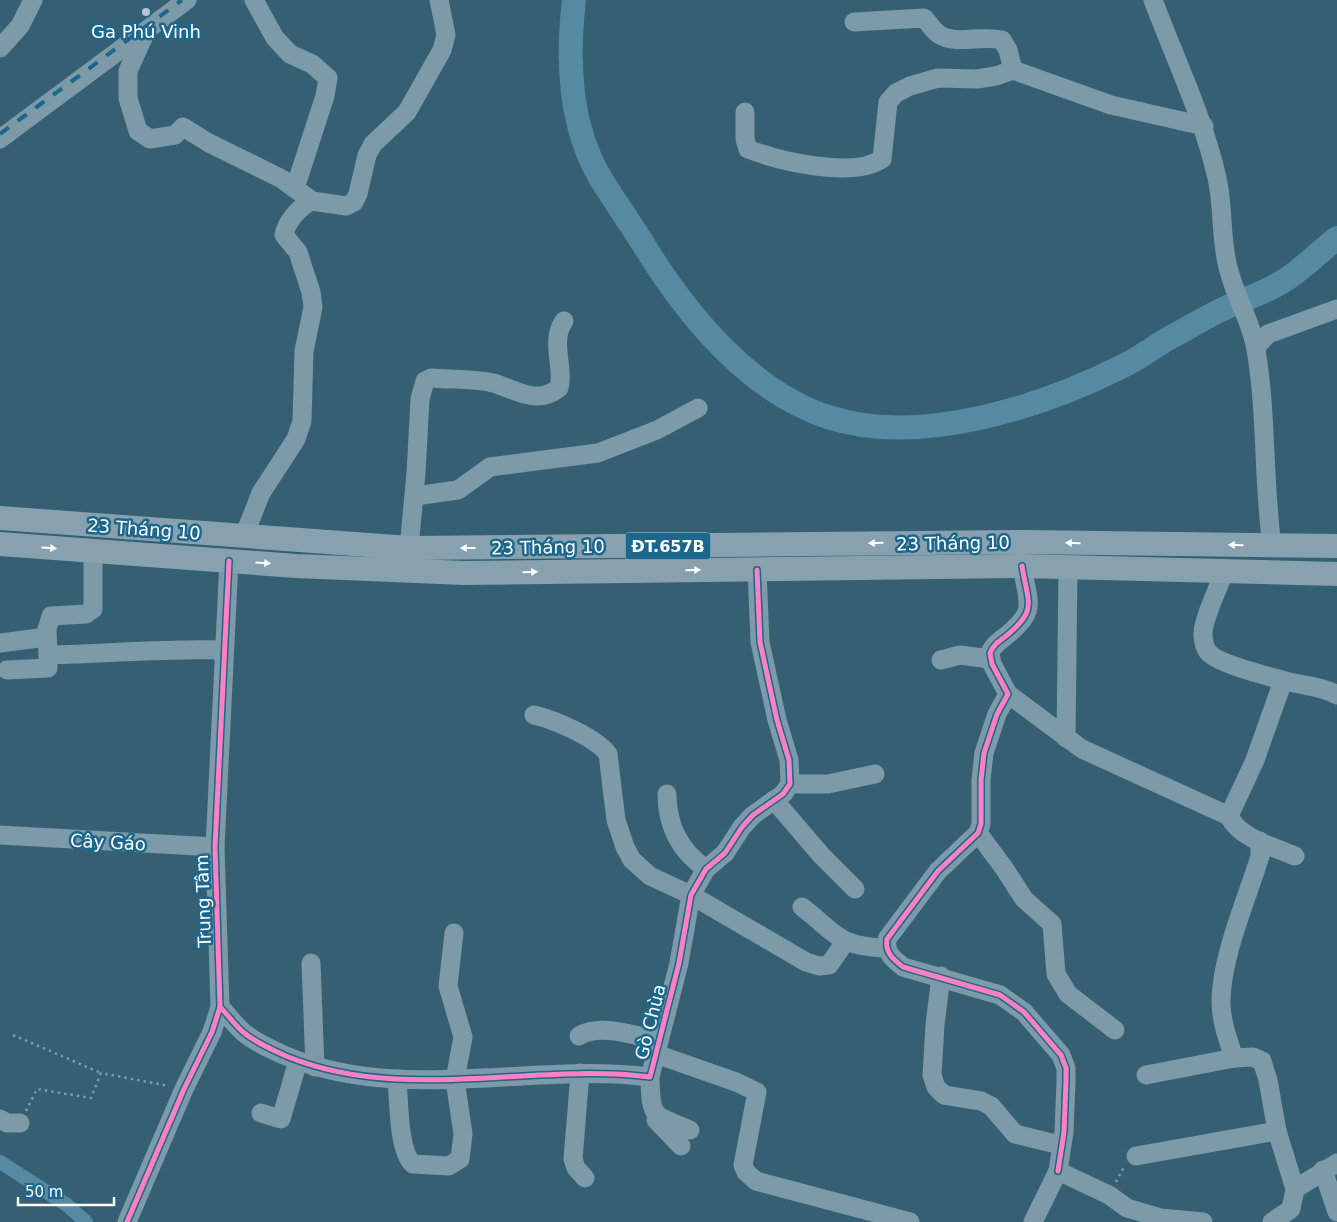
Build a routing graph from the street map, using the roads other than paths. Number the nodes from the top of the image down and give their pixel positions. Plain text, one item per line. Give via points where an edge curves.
1 (33, 0) edge
2 (187, 0) edge
3 (254, 0) edge
4 (439, 0) edge
5 (1153, 0) edge
6 (854, 22) dead end
7 (146, 31) junction
8 (0, 48) edge
9 (1013, 70) junction
10 (745, 112) dead end
11 (1204, 126) junction
12 (0, 140) edge
13 (295, 188) junction
14 (312, 201) junction
15 (1337, 309) edge
16 (564, 321) dead end
17 (1256, 347) junction
18 (698, 408) dead end
19 (415, 496) junction
20 (0, 518) edge
21 (237, 536) junction
22 (0, 544) edge
23 (1272, 546) junction
24 (1337, 546) edge
25 (409, 548) junction
26 (93, 551) junction
27 (229, 561) junction
28 (1022, 566) junction
29 (1068, 568) junction
30 (757, 570) junction
31 (1224, 572) junction
32 (1273, 573) junction
33 (1337, 574) edge
34 (39, 638) dead end
35 (0, 643) edge
36 (223, 650) junction
37 (48, 655) junction
38 (990, 659) junction
39 (941, 660) dead end
40 (7, 670) dead end
41 (1283, 681) junction
42 (1008, 694) junction
43 (1337, 694) edge
44 (534, 715) dead end
45 (1066, 738) junction
46 (875, 774) dead end
47 (790, 784) junction
48 (667, 794) dead end
49 (774, 800) junction
50 (1229, 816) junction
51 (978, 833) junction
52 (0, 835) edge
53 (1260, 841) junction
54 (215, 847) junction
55 (1295, 856) dead end
56 (706, 869) junction
57 (855, 889) dead end
58 (691, 895) junction
59 (802, 907) dead end
60 (454, 932) dead end
61 (845, 942) junction
62 (886, 948) junction
63 (311, 963) dead end
64 (941, 976) junction
65 (220, 1007) junction
66 (1115, 1030) dead end
67 (579, 1036) dead end
68 (658, 1047) junction
69 (1234, 1058) junction
70 (307, 1064) junction
71 (580, 1073) junction
72 (1146, 1075) dead end
73 (650, 1077) junction
74 (397, 1079) junction
75 (455, 1080) junction
76 (261, 1113) dead end
77 (0, 1119) edge
78 (20, 1123) road end
79 (1277, 1132) junction
80 (685, 1138) dead end
81 (1060, 1145) junction
82 (1136, 1156) road end
83 (1330, 1167) edge
84 (1058, 1171) junction
85 (585, 1178) dead end
86 (1295, 1189) junction
87 (1337, 1212) edge
88 (850, 1214) edge
89 (1126, 1215) edge
90 (1293, 1216) edge
91 (127, 1222) edge
92 (910, 1222) edge
93 (1033, 1222) edge
94 (1203, 1222) edge
95 (1272, 1222) edge

1 - 8 street via 20,26
2 - 7 street
3 - 13 street via 275,38 290,54 312,64 328,78 326,96
4 - 14 street via 445,42 408,112 370,149 354,202 346,206
5 - 11 street
6 - 9 street via 924,18 937,34 946,38 991,37 1002,40
7 - 12 street
7 - 13 street via 128,71 128,98 138,131 150,139 175,135 184,127
9 - 10 street via 977,79 938,78 896,93 888,102 882,159 863,166 824,167 748,149
9 - 11 street via 1112,105
11 - 17 street via 1217,180 1222,239 1229,271
13 - 14 street
14 - 21 street via 304,205 285,228 284,235 298,252 313,307 304,351 302,421 296,439
15 - 17 street via 1268,334
16 - 19 street via 558,329 557,339 560,382 559,388 553,392 524,396 494,383 430,378 425,381 420,399
17 - 23 street
18 - 19 street via 657,430 598,454 490,467 458,490
19 - 25 street
20 - 21 main road, 23 Tháng 10 / ĐT.657B
21 - 25 main road, 23 Tháng 10 / ĐT.657B
21 - 27 main road
22 -> 26 main road, 23 Tháng 10 / ĐT.657B
23 - 24 main road, 23 Tháng 10 / ĐT.657B
23 -> 25 main road, 23 Tháng 10 / ĐT.657B via 1016,542
23 - 32 main road
26 - 27 main road, 23 Tháng 10 / ĐT.657B
26 - 37 street via 93,609 86,614 50,616
27 -> 30 main road, 23 Tháng 10 / ĐT.657B via 464,573
27 - 36 street, Trung Tâm
28 - 29 main road, 23 Tháng 10 / ĐT.657B
28 - 30 main road, 23 Tháng 10 / ĐT.657B
28 - 38 street via 1028,603 1026,618 992,648
29 - 31 main road, 23 Tháng 10 / ĐT.657B
29 - 45 street
30 - 47 street via 760,642 774,710 789,760
31 - 32 main road, 23 Tháng 10 / ĐT.657B
31 - 41 street via 1204,626 1208,652 1216,658
32 - 33 main road, 23 Tháng 10 / ĐT.657B
34 - 35 street
36 - 37 street
36 - 54 street, Trung Tâm
37 - 40 street via 48,668
38 - 39 street via 960,655
38 - 42 street
41 - 43 street via 1327,689
41 - 50 street via 1255,760
42 - 45 street
42 - 51 street via 997,714 984,753
44 - 58 street via 559,723 602,745 608,754 616,820 632,860 650,876
45 - 50 street via 1103,760
46 - 47 street via 828,784
47 - 49 street, Gò Chùa
48 - 56 street via 668,815 678,838 690,856
49 - 56 street, Gò Chùa via 753,816 718,861
49 - 57 street
50 - 53 street via 1233,825
51 - 62 street via 938,871 887,939
51 - 66 street via 1024,898 1052,924 1056,974 1068,994
52 - 54 street, Cây Gáo
53 - 55 street
53 - 69 street via 1260,856 1222,982 1223,1021
54 - 65 street, Trung Tâm
56 - 58 street, Gò Chùa
58 - 61 street via 806,962 819,966 829,965
58 - 68 street, Gò Chùa via 681,954
59 - 61 street
60 - 75 street via 448,986 463,1037
61 - 62 street
62 - 64 street via 903,967
63 - 70 street
64 - 81 street via 1007,999 1024,1012 1061,1055 1066,1081 1064,1132
64 - 81 street via 932,1075 936,1087 944,1095 981,1101 990,1106 1015,1134
65 - 70 street, Gò Chùa via 243,1032 264,1046
65 - 91 street, Trung Tâm via 212,1032
67 - 68 street via 588,1030 599,1030
68 - 73 street, Gò Chùa
68 - 88 street via 757,1092 743,1165 756,1181
69 - 72 street
69 - 79 street via 1253,1057 1262,1061
70 - 74 street, Gò Chùa
70 - 76 street via 280,1119
71 - 73 street, Gò Chùa
71 - 75 street, Gò Chùa
71 - 85 street via 573,1150 576,1168
73 - 80 street via 651,1108
74 - 75 street, Gò Chùa
74 - 75 street via 403,1145 409,1161 449,1166 460,1159 464,1134
77 - 78 street via 7,1123
79 - 82 street
79 - 86 street
81 - 84 street
83 - 86 street
83 - 87 street
84 - 89 street via 1109,1195
84 - 93 street
86 - 90 street
88 - 92 street
89 - 94 street
90 - 95 street

